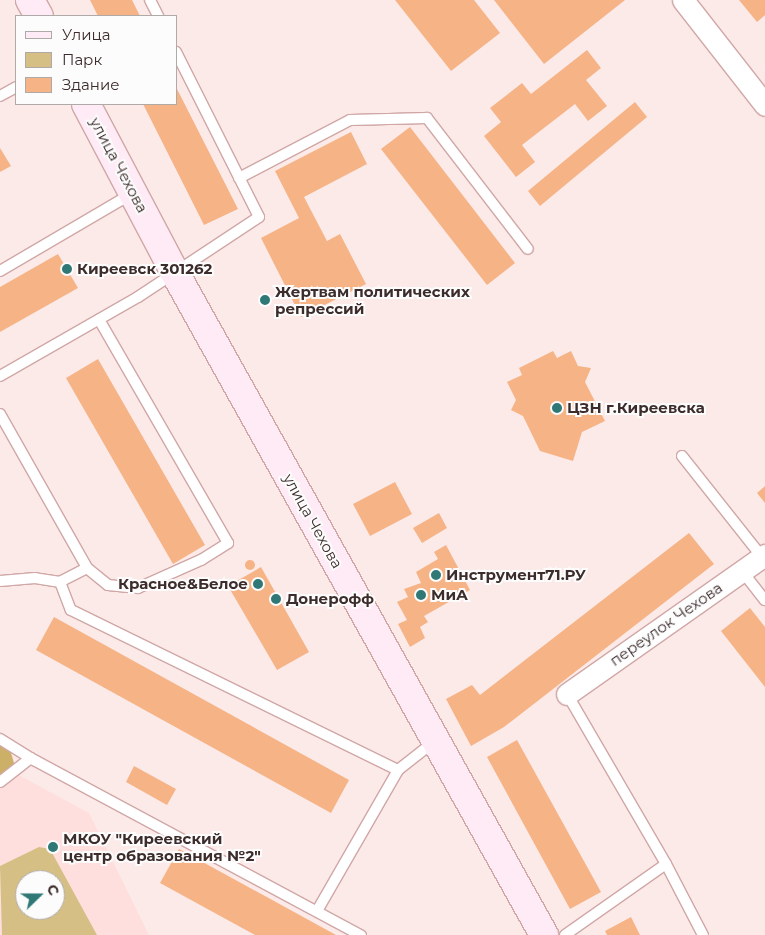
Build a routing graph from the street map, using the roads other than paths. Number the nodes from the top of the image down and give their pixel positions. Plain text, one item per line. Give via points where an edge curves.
1 (30, 0) edge
2 (150, 0) edge
3 (683, 0) edge
4 (38, 15) edge
5 (158, 15) edge
6 (178, 56) edge
7 (15, 88) edge
8 (0, 96) edge
9 (87, 105) edge
10 (765, 105) edge
11 (239, 178) junction
12 (133, 193) junction
13 (528, 250) dead end
14 (0, 271) edge
15 (175, 272) junction
16 (99, 320) junction
17 (0, 376) edge
18 (0, 414) edge
19 (682, 456) dead end
20 (764, 556) edge
21 (87, 568) junction
22 (742, 571) junction
23 (0, 582) edge
24 (60, 582) junction
25 (765, 600) edge
26 (567, 694) joint
27 (0, 738) edge
28 (436, 740) junction
29 (31, 758) junction
30 (398, 770) junction
31 (0, 782) edge
32 (666, 864) junction
33 (317, 911) junction
34 (361, 935) edge
35 (544, 935) edge
36 (565, 935) edge
37 (703, 935) edge

1 - 4 main road
2 - 5 lane
3 - 10 street
6 - 11 lane
7 - 8 lane
9 - 12 main road, улица Чехова
11 - 13 lane via 350,120 427,118
11 - 15 lane via 259,218
12 - 14 lane
12 - 15 main road, улица Чехова
15 - 16 lane
15 - 28 main road, улица Чехова
16 - 17 lane
16 - 21 lane via 228,543 201,560 138,588 108,585
18 - 21 lane
19 - 20 lane
20 - 22 street, переулок Чехова
21 - 24 lane
22 - 25 lane
22 - 26 street, переулок Чехова
23 - 24 lane via 35,578
24 - 30 lane via 71,610
26 - 32 lane
27 - 29 lane
28 - 30 lane
28 - 35 main road, улица Чехова
29 - 31 lane
29 - 33 lane
30 - 33 lane
32 - 36 lane
32 - 37 lane
33 - 34 lane

